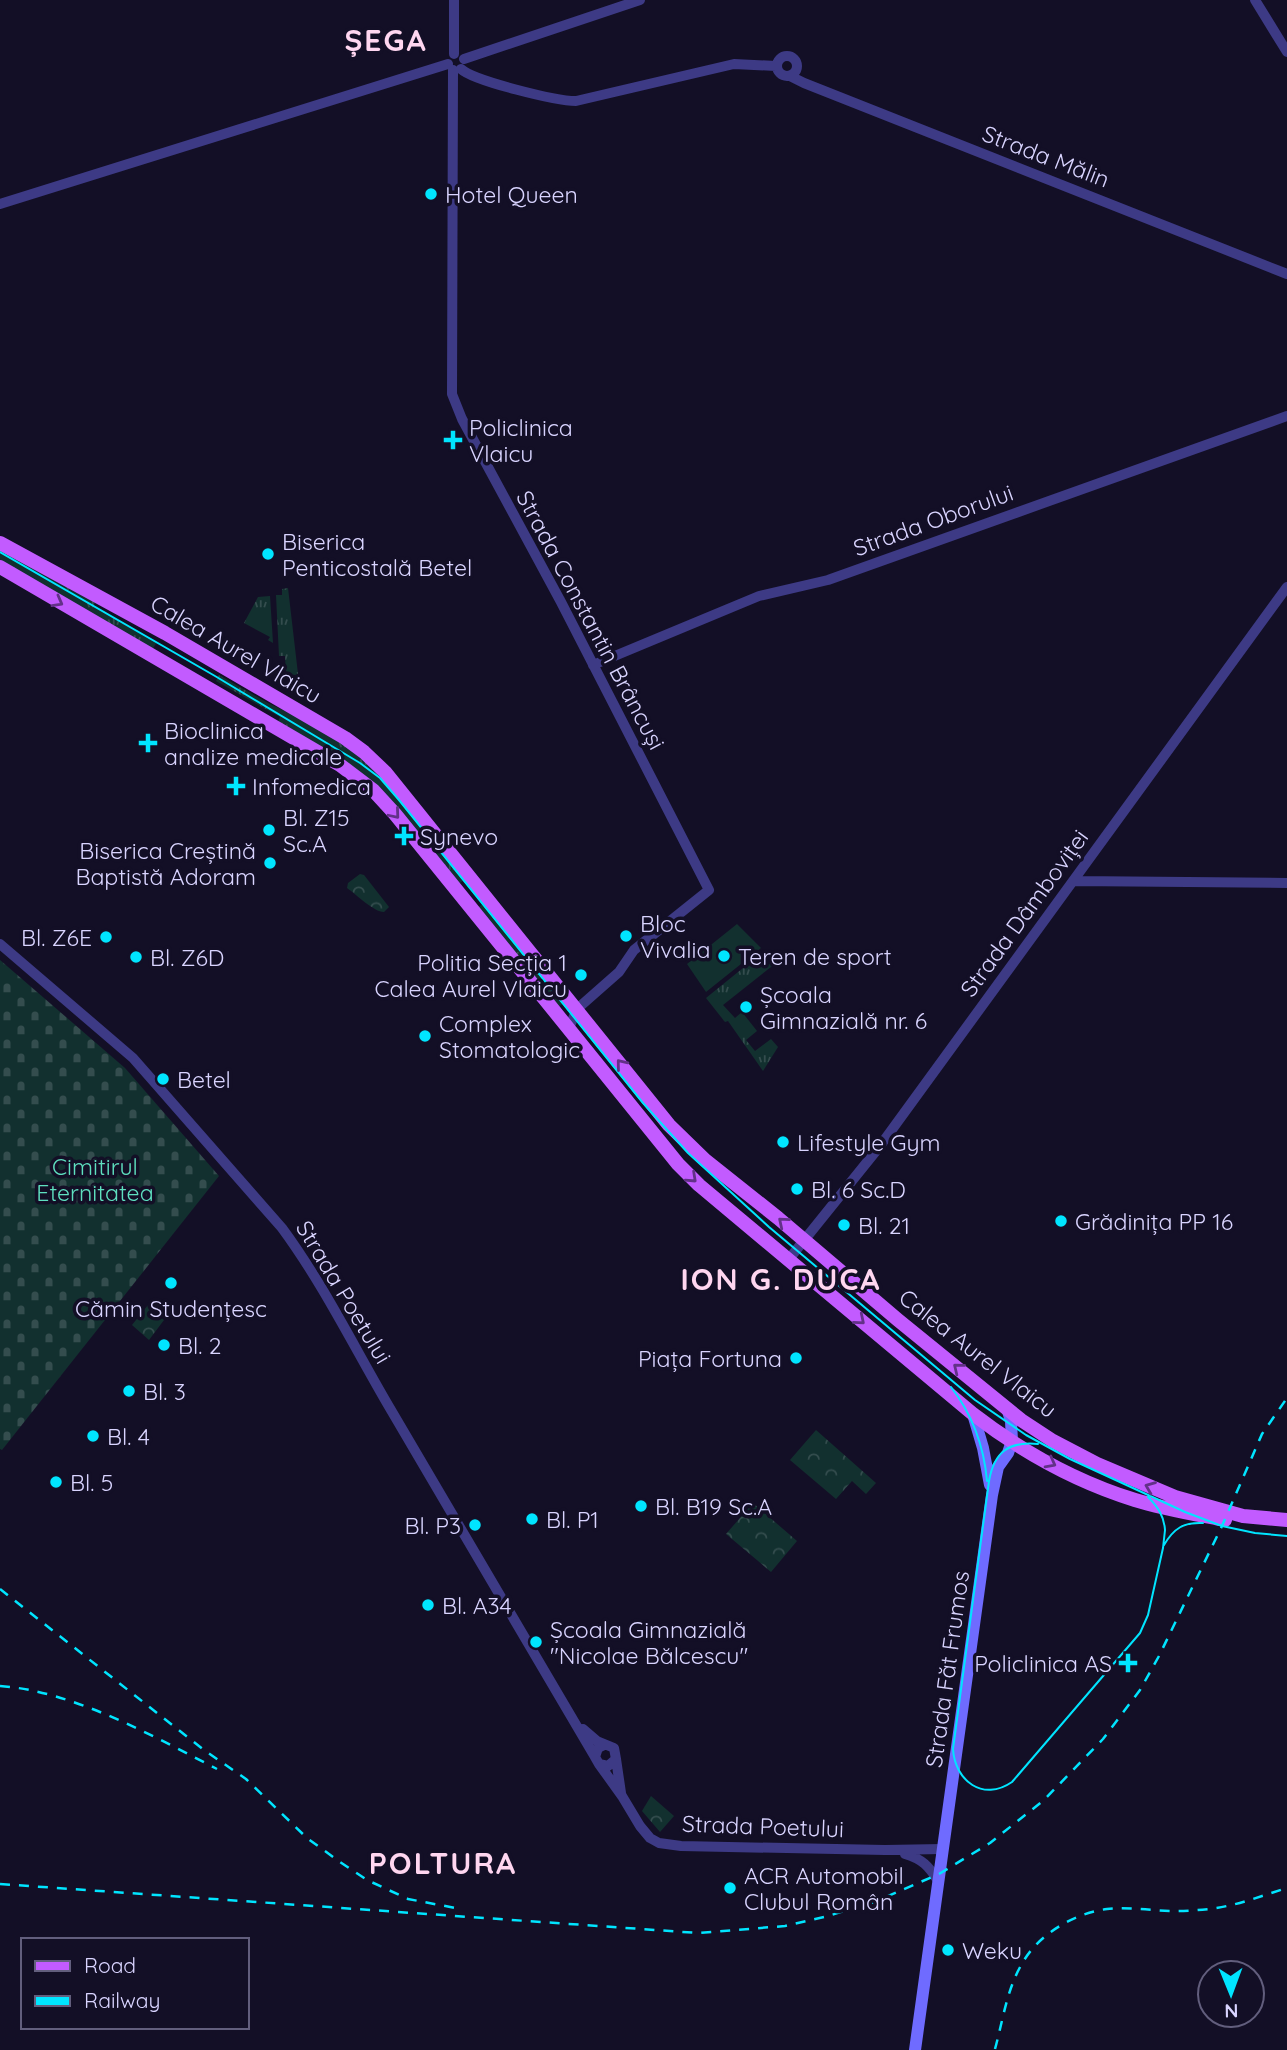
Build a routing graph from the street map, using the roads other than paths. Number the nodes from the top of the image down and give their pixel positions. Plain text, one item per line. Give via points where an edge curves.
1 (454, 0) edge
2 (640, 0) edge
3 (1255, 0) edge
4 (1287, 52) edge
5 (456, 63) junction
6 (776, 65) junction
7 (790, 76) junction
8 (0, 204) edge
9 (1287, 274) edge
10 (1287, 416) edge
11 (0, 542) edge
12 (0, 567) edge
13 (1287, 587) edge
14 (593, 665) junction
15 (1074, 881) junction
16 (1287, 883) edge
17 (0, 944) edge
18 (577, 1010) junction
19 (569, 1028) junction
20 (804, 1241) junction
21 (789, 1259) junction
22 (1007, 1408) junction
23 (973, 1414) junction
24 (1012, 1441) junction
25 (992, 1495) junction
26 (1287, 1520) edge
27 (1287, 1529) edge
28 (576, 1722) junction
29 (604, 1745) junction
30 (616, 1759) junction
31 (597, 1761) junction
32 (622, 1796) junction
33 (943, 1849) junction
34 (885, 1850) junction
35 (938, 1881) junction
36 (915, 2050) edge

1 - 5 street, Strada Constantin Brâncuși
2 - 5 street
3 - 4 street
5 - 6 street via 468,75 576,101 734,64
5 - 8 street
5 - 14 street, Strada Constantin Brâncuși via 452,394
6 - 7 street via 780,75
6 - 7 street via 782,57 792,57 797,66
7 - 9 street, Strada Mălin
10 - 14 street, Strada Oborului via 828,580 759,596
11 - 18 main road, Calea Aurel Vlaicu via 165,633 364,752
12 -> 19 main road, Calea Aurel Vlaicu via 358,777 395,814
13 - 15 street, Strada Dâmboviței
14 - 18 street, Strada Constantin Brâncuși via 709,890 634,950 619,972
15 - 16 street
15 - 20 street, Strada Dâmboviței via 880,1146
17 - 28 street, Strada Poetului via 133,1058 282,1228 317,1279
18 - 19 street
20 -> 18 main road, Calea Aurel Vlaicu via 669,1125
19 -> 21 main road, Calea Aurel Vlaicu via 678,1164
20 - 21 street, Strada Dâmboviței
22 -> 20 main road, Calea Aurel Vlaicu
21 -> 23 main road, Calea Aurel Vlaicu
22 - 24 main road
26 -> 22 main road, Calea Aurel Vlaicu via 1227,1512 1175,1497 1080,1456
23 - 24 main road, Calea Aurel Vlaicu
23 - 25 main road, Strada Făt Frumos
24 - 25 main road, Strada Făt Frumos via 998,1468
24 -> 27 main road, Calea Aurel Vlaicu via 1081,1479 1135,1500 1256,1527
25 - 33 main road, Strada Făt Frumos
28 - 29 street, Strada Poetului
28 - 31 street, Strada Poetului
29 - 30 street, Strada Poetului via 614,1748
29 - 31 street via 597,1748
30 - 31 street via 608,1766
30 - 32 street, Strada Poetului
31 - 32 street, Strada Poetului
32 - 34 street, Strada Poetului via 650,1838 667,1844
33 - 34 street, Strada Poetului
33 - 35 main road
34 - 35 street, Strada Poetului via 920,1859
35 - 36 main road

